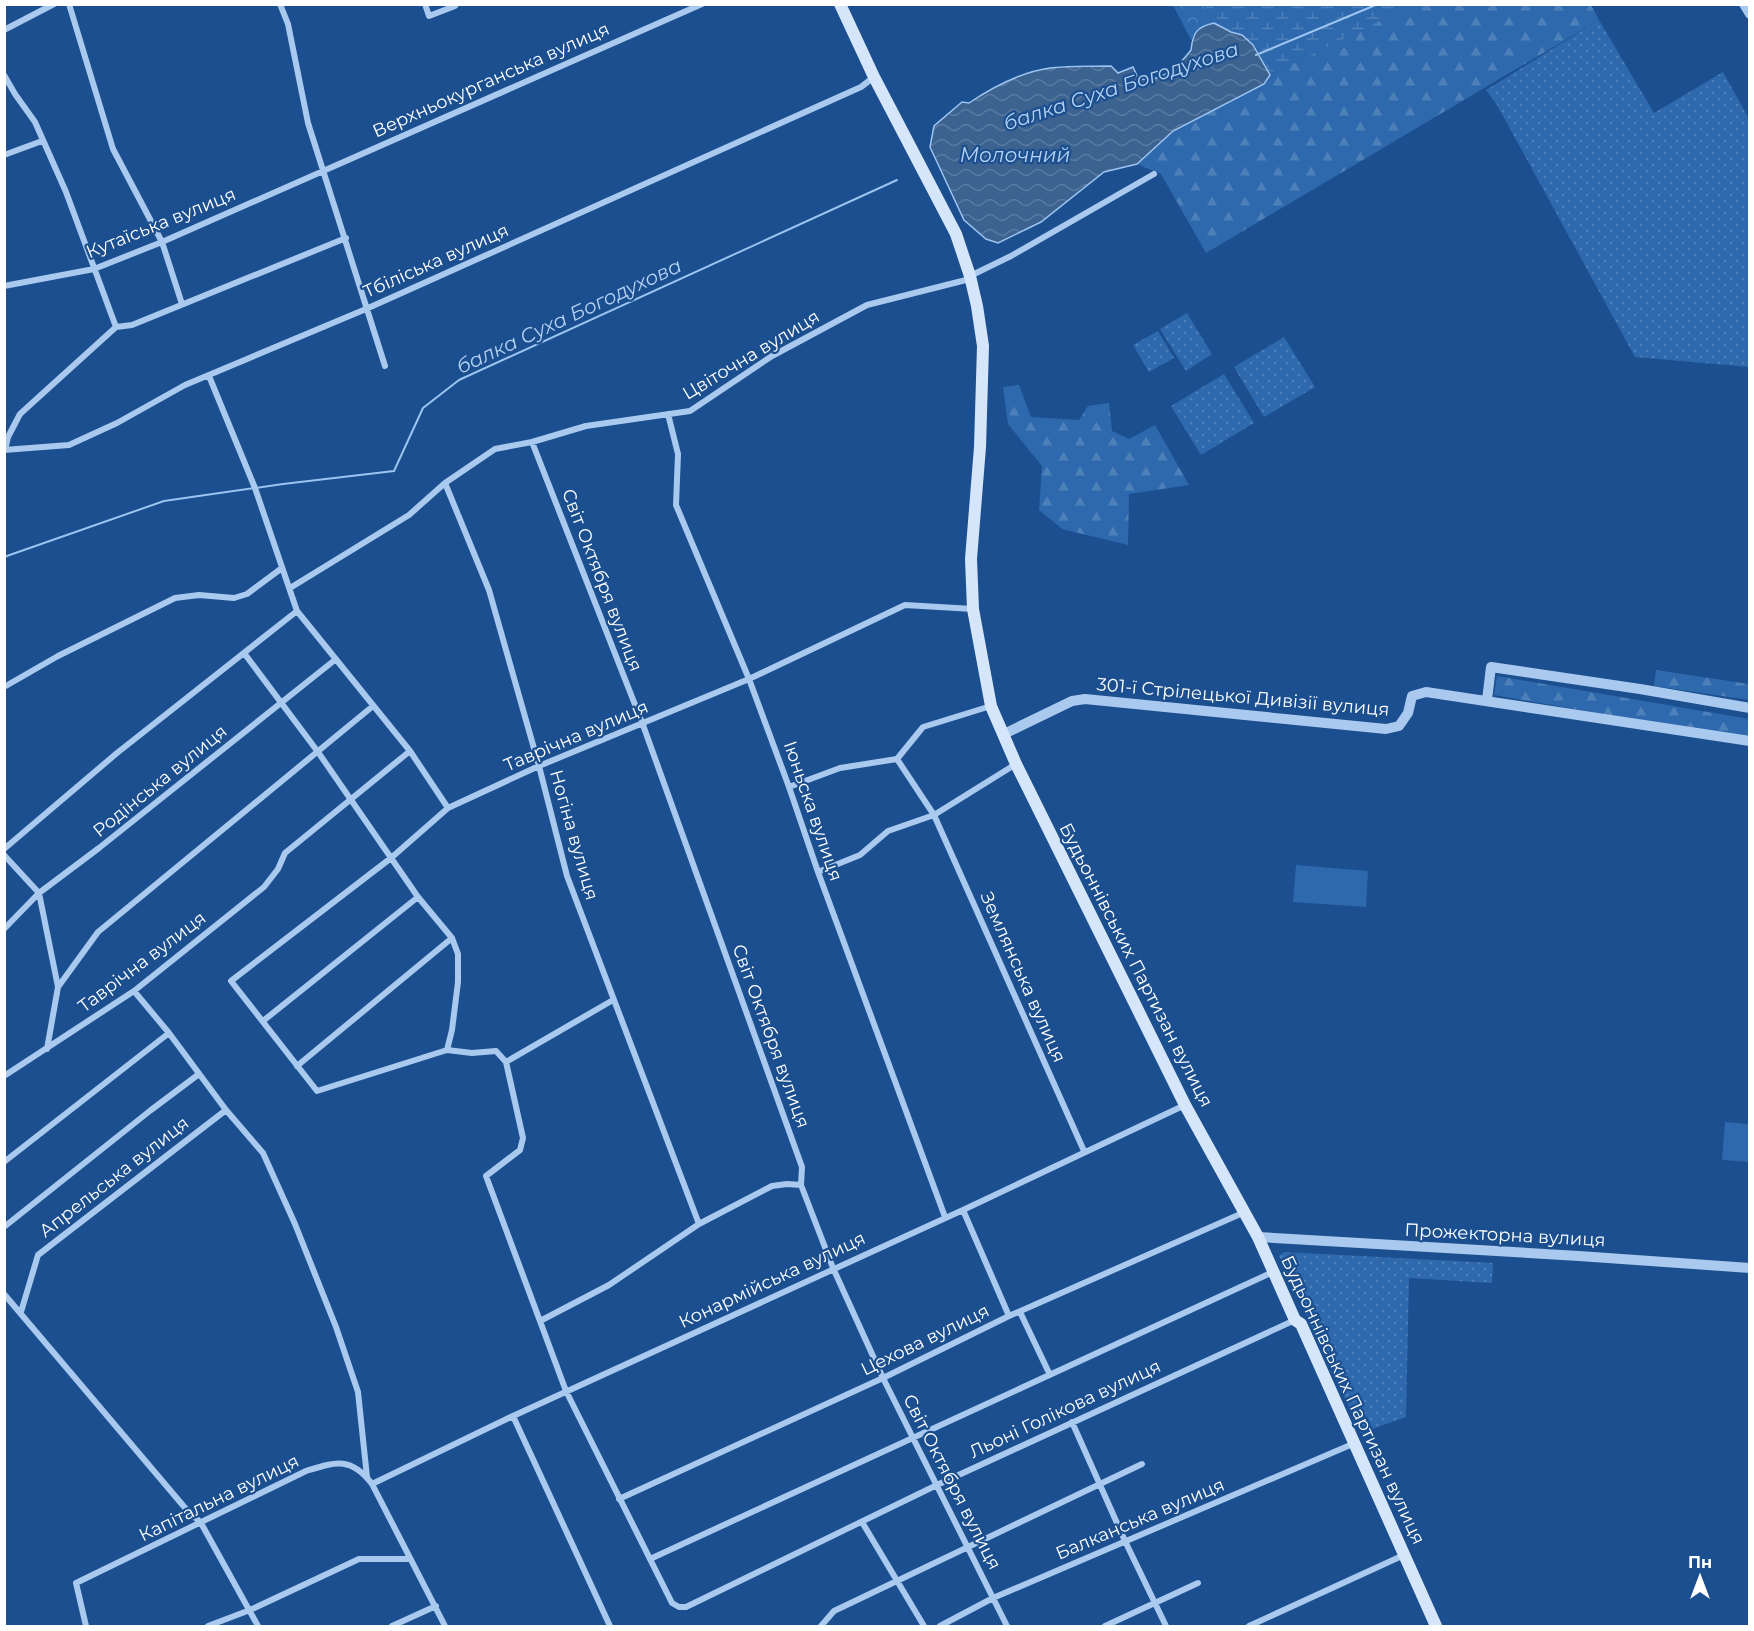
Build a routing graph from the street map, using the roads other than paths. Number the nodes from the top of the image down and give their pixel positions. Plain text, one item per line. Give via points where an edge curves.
1 (54, 4) edge
2 (69, 4) edge
3 (280, 4) edge
4 (425, 4) edge
5 (454, 4) edge
6 (702, 4) edge
7 (840, 4) edge
8 (1744, 4) edge
9 (1749, 14) edge
10 (4, 30) edge
11 (4, 75) edge
12 (874, 77) junction
13 (42, 141) junction
14 (4, 155) edge
15 (324, 170) junction
16 (1154, 174) dead end
17 (346, 238) junction
18 (162, 242) junction
19 (94, 269) junction
20 (971, 277) junction
21 (4, 286) edge
22 (182, 304) junction
23 (366, 309) junction
24 (116, 327) junction
25 (385, 366) dead end
26 (209, 375) junction
27 (668, 414) junction
28 (532, 442) junction
29 (5, 450) edge
30 (445, 483) junction
31 (282, 568) junction
32 (290, 588) junction
33 (973, 609) junction
34 (297, 611) junction
35 (244, 653) junction
36 (336, 659) junction
37 (749, 679) junction
38 (4, 687) edge
39 (1486, 700) junction
40 (281, 703) junction
41 (373, 706) junction
42 (992, 706) junction
43 (1749, 708) edge
44 (643, 725) junction
45 (1004, 734) junction
46 (1749, 741) edge
47 (410, 751) junction
48 (318, 752) junction
49 (897, 759) junction
50 (1016, 764) junction
51 (539, 766) junction
52 (789, 787) junction
53 (351, 799) junction
54 (448, 808) junction
55 (934, 815) junction
56 (4, 849) edge
57 (4, 855) edge
58 (391, 858) junction
59 (818, 872) junction
60 (39, 893) junction
61 (418, 897) junction
62 (4, 928) edge
63 (452, 938) junction
64 (58, 987) junction
65 (134, 991) junction
66 (613, 1000) junction
67 (263, 1021) junction
68 (169, 1033) junction
69 (47, 1049) junction
70 (447, 1050) junction
71 (506, 1062) junction
72 (297, 1066) junction
73 (199, 1074) junction
74 (4, 1076) edge
75 (1185, 1105) junction
76 (226, 1110) junction
77 (1084, 1151) junction
78 (4, 1162) edge
79 (801, 1185) junction
80 (963, 1210) junction
81 (1245, 1212) junction
82 (945, 1217) junction
83 (699, 1224) junction
84 (4, 1227) edge
85 (1258, 1238) junction
86 (833, 1268) junction
87 (1749, 1268) edge
88 (1274, 1272) junction
89 (4, 1294) edge
90 (21, 1312) junction
91 (1020, 1312) junction
92 (1009, 1316) junction
93 (1295, 1320) junction
94 (540, 1321) junction
95 (1050, 1375) junction
96 (883, 1378) junction
97 (566, 1391) junction
98 (513, 1416) junction
99 (1072, 1422) junction
100 (913, 1438) junction
101 (1355, 1443) junction
102 (1142, 1464) dead end
103 (367, 1477) junction
104 (372, 1484) junction
105 (1100, 1484) junction
106 (937, 1485) junction
107 (619, 1499) junction
108 (862, 1522) junction
109 (201, 1523) junction
110 (1125, 1541) junction
111 (967, 1546) junction
112 (1405, 1554) junction
113 (410, 1559) junction
114 (650, 1560) junction
115 (897, 1579) junction
116 (1198, 1583) dead end
117 (993, 1599) junction
118 (1155, 1604) junction
119 (436, 1606) junction
120 (250, 1610) junction
121 (86, 1626) edge
122 (208, 1626) edge
123 (258, 1626) edge
124 (392, 1626) edge
125 (445, 1626) edge
126 (610, 1626) edge
127 (820, 1626) edge
128 (924, 1626) edge
129 (940, 1626) edge
130 (1007, 1626) edge
131 (1105, 1626) edge
132 (1166, 1626) edge
133 (1250, 1626) edge
134 (1436, 1626) edge

1 - 10 street
2 - 18 street via 113,149
3 - 15 street via 288,24 308,123
4 - 5 street via 429,16
6 - 15 street, Верхньокурганська вулиця
7 - 12 main road, Будьоннівських Партизан вулиця
8 - 9 street
11 - 13 street via 35,122
12 - 20 main road, Будьоннівських Партизан вулиця via 956,234
12 - 23 street, Тбіліська вулиця via 850,92
13 - 14 street
13 - 19 street via 66,192
15 - 17 street
15 - 18 street, Кутаїська вулиця
16 - 20 street, Цвiточна вулиця
17 - 22 street
17 - 23 street
18 - 19 street, Кутаїська вулиця
18 - 22 street
19 - 21 street, Кутаїська вулиця
19 - 24 street
20 - 27 street, Цвiточна вулиця via 867,305 772,356 690,411
20 - 33 main road, Будьоннівських Партизан вулиця via 982,346 980,447 971,559
22 - 24 street via 132,325
23 - 25 street
23 - 26 street, Тбіліська вулиця
24 - 29 street via 20,414
26 - 29 street, Тбіліська вулиця via 69,445
26 - 31 street via 255,488
27 - 28 street, Цвiточна вулиця via 586,426
27 - 37 street, Iюньска вулиця via 678,453 676,505
28 - 30 street, Цвiточна вулиця via 495,449
28 - 44 street, Світ Октября вулиця
30 - 32 street, Цвiточна вулиця via 409,515
30 - 51 street, Ногіна вулиця via 489,590
31 - 32 street
31 - 38 street via 240,597 175,598
32 - 34 street
33 - 37 street, Таврічна вулиця via 905,605
33 - 42 main road, Будьоннівських Партизан вулиця
34 - 35 street
34 - 36 street
35 - 40 street
35 - 56 street
36 - 40 street, Родінська вулиця
36 - 41 street
37 - 44 street, Таврічна вулиця
37 - 52 street, Iюньска вулиця
39 - 43 street via 1491,667
39 - 45 street, 301-ї Стрілецької Дивізії вулиця via 1418,693 1412,696 1408,713 1399,726 1386,729 1085,699 1072,700
39 - 46 street, 301-ї Стрілецької Дивізії вулиця
40 - 48 street
40 - 60 street, Родінська вулиця
41 - 47 street
41 - 48 street, Таврічна вулиця
42 - 45 main road, Будьоннівських Партизан вулиця
42 - 49 street via 923,727
44 - 51 street, Таврічна вулиця
44 - 79 street, Світ Октября вулиця via 802,1167
45 - 50 main road, Будьоннівських Партизан вулиця
47 - 53 street, Таврічна вулиця
47 - 54 street
48 - 53 street
48 - 64 street, Таврічна вулиця via 98,932
49 - 52 street via 840,768
49 - 55 street, Землянська вулиця
50 - 55 street
50 - 75 main road, Будьоннівських Партизан вулиця
51 - 54 street, Таврічна вулиця
51 - 66 street, Ногіна вулиця via 567,876
52 - 59 street, Iюньска вулиця
53 - 58 street
53 - 65 street, Таврічна вулиця via 285,853 264,887
54 - 58 street, Таврічна вулиця
55 - 59 street via 888,831 860,855
55 - 77 street, Землянська вулиця
57 - 60 street
58 - 61 street
58 - 67 street, Таврічна вулиця via 231,981
59 - 82 street, Iюньска вулиця
60 - 62 street, Родінська вулиця
60 - 64 street
61 - 63 street
61 - 67 street
63 - 70 street via 458,954 458,982
63 - 72 street
64 - 69 street, Таврічна вулиця
65 - 68 street
65 - 69 street, Таврічна вулиця
66 - 71 street
66 - 83 street, Ногіна вулиця
67 - 72 street
68 - 73 street
68 - 78 street
69 - 74 street, Таврічна вулиця
70 - 71 street via 496,1051
70 - 72 street via 317,1092
71 - 94 street via 523,1138 520,1149 486,1176
73 - 76 street
73 - 84 street, Апрельська вулиця
75 - 77 street, Конармійська вулиця
75 - 81 main road, Будьоннівських Партизан вулиця
76 - 90 street, Апрельська вулиця via 38,1255
76 - 103 street via 263,1154 336,1327 358,1392
77 - 80 street, Конармійська вулиця
79 - 83 street via 772,1186
79 - 86 street, Світ Октября вулиця
80 - 82 street, Конармійська вулиця
80 - 92 street
81 - 85 main road, Будьоннівських Партизан вулиця
81 - 91 street, Цехова вулиця
82 - 86 street, Конармійська вулиця
83 - 94 street via 609,1285
85 - 87 street, Прожекторна вулиця
85 - 88 main road, Будьоннівських Партизан вулиця
86 - 96 street, Світ Октября вулиця
86 - 97 street, Конармійська вулиця
88 - 93 main road, Будьоннівських Партизан вулиця
88 - 95 street
89 - 90 street
90 - 109 street
91 - 92 street, Цехова вулиця
91 - 95 street
92 - 96 street, Цехова вулиця
93 - 99 street, Льоні Голікова вулиця
93 - 101 main road, Будьоннівських Партизан вулиця via 1301,1324
94 - 97 street
95 - 100 street
96 - 100 street, Світ Октября вулиця
96 - 107 street, Цехова вулиця
97 - 98 street, Конармійська вулиця
97 - 107 street
98 - 104 street, Конармійська вулиця
98 - 126 street
99 - 105 street
99 - 106 street, Льоні Голікова вулиця
100 - 106 street, Світ Октября вулиця
100 - 114 street
101 - 110 street, Балканська вулиця
101 - 112 main road, Будьоннівських Партизан вулиця
102 - 105 street
103 - 104 street, Капітальна вулиця
103 - 109 street, Капітальна вулиця via 344,1463 333,1463 306,1471
104 - 113 street, Капітальна вулиця
105 - 110 street
105 - 111 street
106 - 108 street, Льоні Голікова вулиця
106 - 111 street, Світ Октября вулиця
107 - 114 street
108 - 114 street, Льоні Голікова вулиця via 686,1607 672,1603
108 - 115 street
109 - 120 street
109 - 121 street, Капітальна вулиця via 76,1583
110 - 117 street, Балканська вулиця
110 - 118 street
111 - 115 street
111 - 117 street, Світ Октября вулиця
112 - 133 street
112 - 134 main road, Будьоннівських Партизан вулиця
113 - 119 street, Капітальна вулиця
113 - 120 street via 359,1559
115 - 127 street via 834,1611
115 - 128 street
116 - 118 street
117 - 129 street, Балканська вулиця
117 - 130 street, Світ Октября вулиця
118 - 131 street
118 - 132 street
119 - 124 street
119 - 125 street, Капітальна вулиця
120 - 122 street
120 - 123 street

